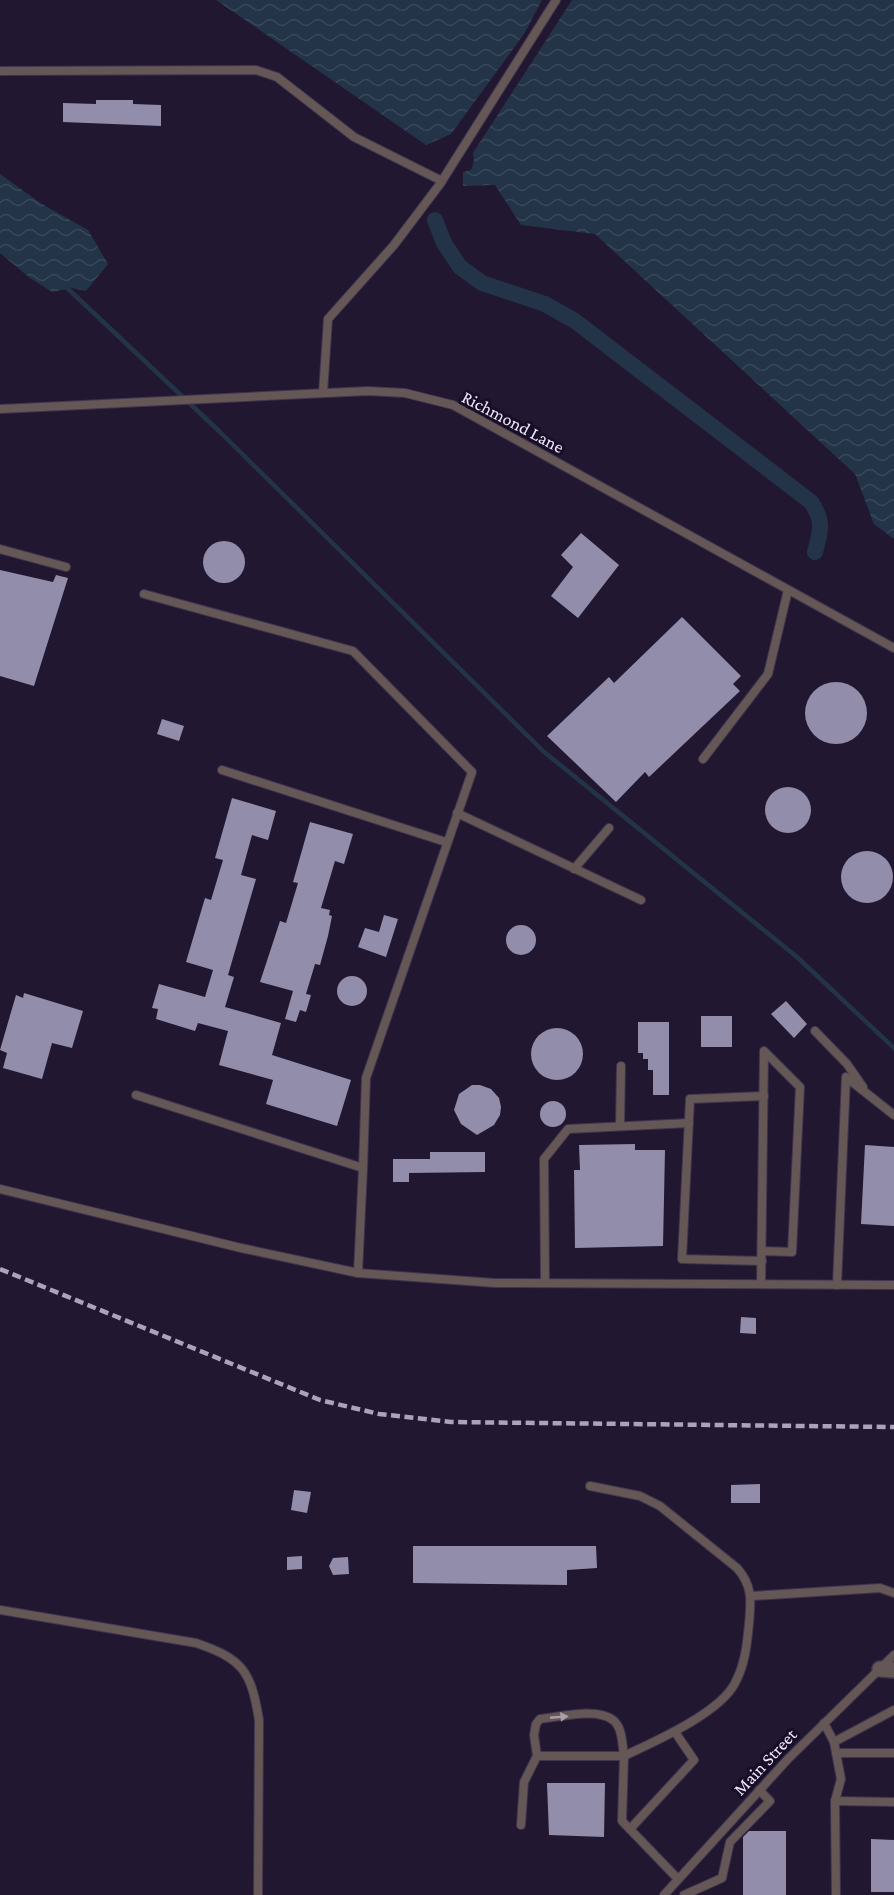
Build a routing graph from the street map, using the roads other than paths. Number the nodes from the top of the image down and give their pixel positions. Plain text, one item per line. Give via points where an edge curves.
1 (556, 0) edge
2 (0, 71) edge
3 (442, 181) junction
4 (321, 393) junction
5 (0, 409) edge
6 (0, 549) edge
7 (66, 567) dead end
8 (788, 590) junction
9 (144, 594) dead end
10 (894, 648) edge
11 (703, 759) dead end
12 (222, 770) dead end
13 (457, 813) junction
14 (609, 828) dead end
15 (446, 842) junction
16 (574, 869) junction
17 (641, 900) dead end
18 (815, 1031) dead end
19 (621, 1066) dead end
20 (867, 1094) junction
21 (136, 1095) dead end
22 (764, 1096) junction
23 (894, 1114) edge
24 (689, 1123) junction
25 (620, 1126) junction
26 (363, 1168) junction
27 (0, 1189) edge
28 (762, 1251) junction
29 (762, 1261) junction
30 (358, 1273) junction
31 (545, 1283) junction
32 (761, 1284) junction
33 (837, 1285) junction
34 (894, 1285) edge
35 (590, 1486) dead end
36 (894, 1593) edge
37 (752, 1596) junction
38 (0, 1610) edge
39 (894, 1655) edge
40 (887, 1670) edge
41 (894, 1710) edge
42 (824, 1723) junction
43 (675, 1732) junction
44 (834, 1742) junction
45 (836, 1753) junction
46 (894, 1753) edge
47 (537, 1756) junction
48 (624, 1756) junction
49 (759, 1790) junction
50 (835, 1801) junction
51 (894, 1802) edge
52 (521, 1825) dead end
53 (630, 1829) junction
54 (678, 1879) junction
55 (666, 1892) edge
56 (258, 1895) edge
57 (683, 1895) edge
58 (836, 1895) edge

1 - 3 lane
2 - 3 lane via 269,73 354,137
3 - 4 lane via 394,245 328,319
4 - 5 lane, Richmond Lane
4 - 8 lane, Richmond Lane via 405,393 453,405
6 - 7 lane
8 - 10 lane, Richmond Lane
8 - 11 lane via 768,674
9 - 13 lane via 353,651 472,772
12 - 15 lane
13 - 15 lane
13 - 16 lane
14 - 16 lane
15 - 26 lane via 366,1078
16 - 17 lane
18 - 20 lane via 847,1064
19 - 25 lane
20 - 23 lane
20 - 33 lane via 846,1077
21 - 26 lane
22 - 24 lane via 690,1099
22 - 28 lane
22 - 28 lane via 764,1051 800,1087 792,1252
24 - 25 lane
24 - 29 lane via 682,1259
25 - 31 lane via 568,1129 544,1159
26 - 30 lane
27 - 30 lane
28 - 29 lane
29 - 32 lane
30 - 31 lane
31 - 32 lane
32 - 33 lane
33 - 34 lane
35 - 37 lane via 640,1496 660,1506 737,1568 748,1580
36 - 37 lane via 880,1588
37 - 43 lane via 746,1653 735,1684
38 - 56 lane via 196,1643 223,1652 245,1671 255,1694 259,1720
39 - 40 lane, Main Street
40 - 42 lane, Main Street
41 - 44 lane
42 - 44 lane
42 - 49 lane, Main Street
43 - 48 lane
43 - 53 lane via 694,1760
44 - 45 lane
45 - 46 lane
45 - 50 lane via 841,1779
47 - 48 lane
47 -> 48 lane via 534,1735 540,1719 597,1714 613,1720 620,1731
47 - 52 lane via 524,1782
48 - 53 lane via 622,1821
49 - 54 lane, Main Street
49 - 57 lane via 770,1801 730,1842 722,1878
50 - 51 lane
50 - 58 lane
53 - 54 lane
54 - 55 lane, Main Street
55 - 57 lane

